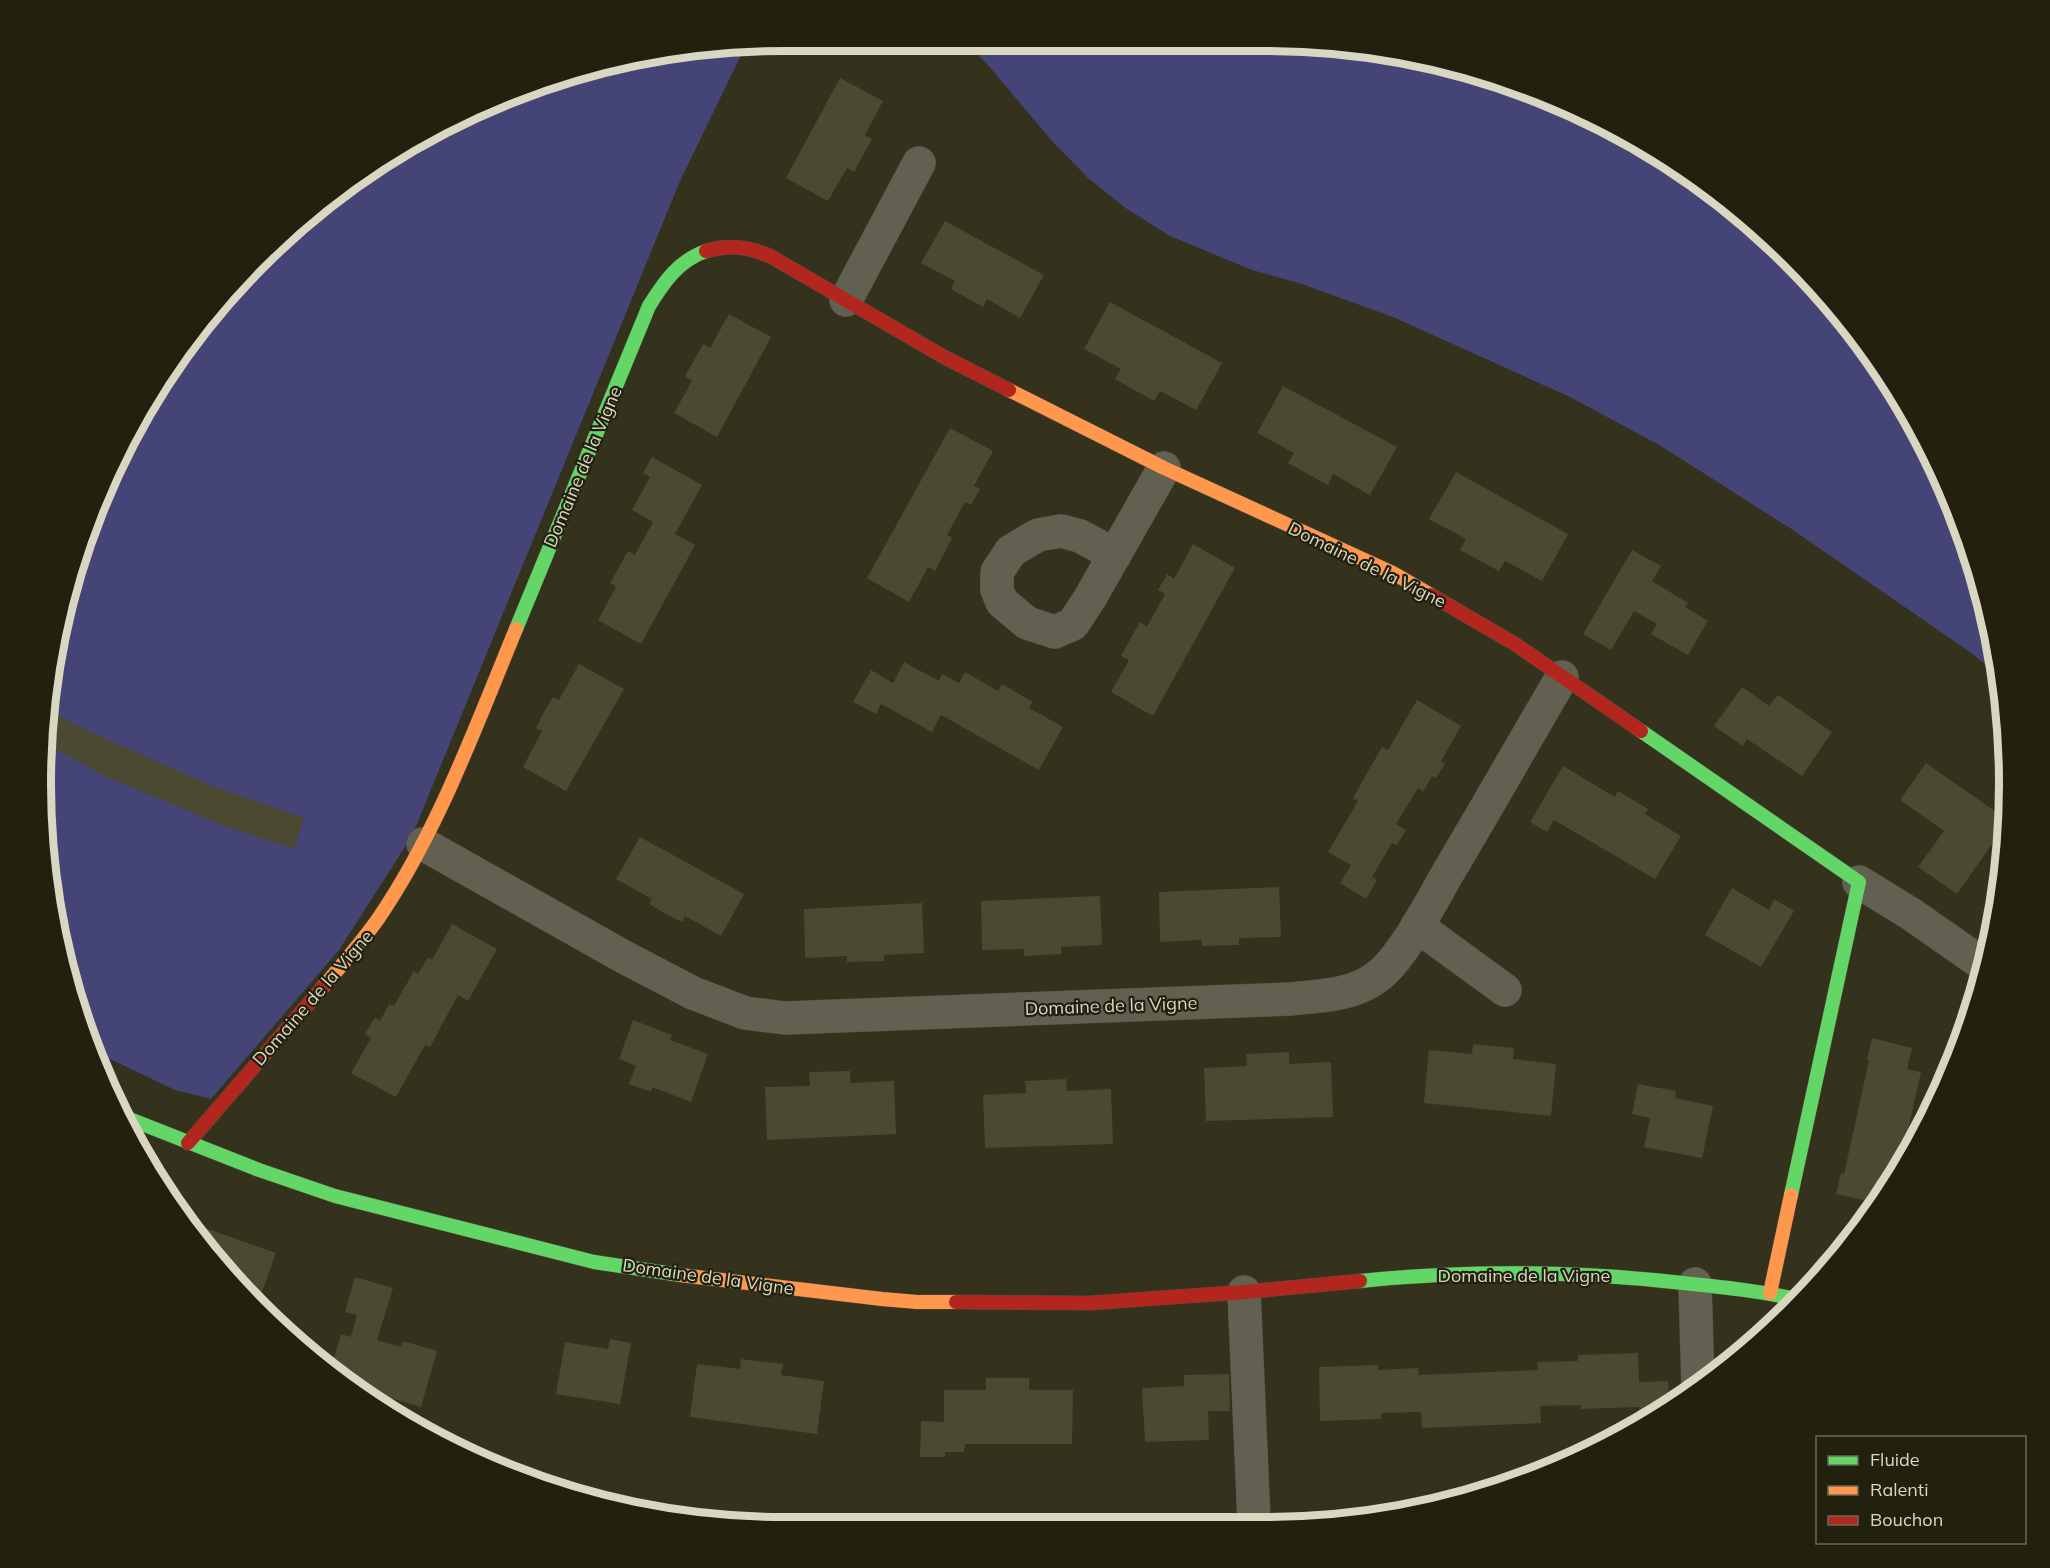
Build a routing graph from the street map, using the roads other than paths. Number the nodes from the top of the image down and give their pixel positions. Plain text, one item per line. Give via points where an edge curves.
1 (919, 163) dead end
2 (846, 300) junction
3 (1164, 468) junction
4 (1115, 555) dead end
5 (1562, 677) junction
6 (423, 844) junction
7 (1859, 882) junction
8 (1417, 926) junction
9 (1977, 960) edge
10 (1505, 990) dead end
11 (133, 1120) edge
12 (188, 1143) junction
13 (1695, 1284) junction
14 (1245, 1292) junction
15 (1770, 1293) junction
16 (1788, 1297) edge
17 (1698, 1376) edge
18 (1254, 1517) edge

1 - 2 street
2 - 3 street, Domaine de la Vigne via 944,357
2 - 6 street, Domaine de la Vigne via 770,256 745,247 697,254 665,280 649,306
3 - 4 street
3 - 5 street, Domaine de la Vigne via 1393,573 1515,644
5 - 7 street, Domaine de la Vigne
5 - 8 street, Domaine de la Vigne
6 - 8 street, Domaine de la Vigne via 693,993 745,1013 785,1018 1289,999 1334,994 1355,989 1377,977
6 - 12 street, Domaine de la Vigne via 378,922
7 - 9 street, Domaine de la Vigne
7 - 15 street
8 - 10 street
11 - 12 street, Domaine de la Vigne
12 - 14 street, Domaine de la Vigne via 258,1170 415,1218 594,1262 718,1281 929,1303 1090,1304
13 - 14 street, Domaine de la Vigne via 1560,1273 1495,1274 1406,1276
13 - 15 street, Domaine de la Vigne
13 - 17 street
14 - 18 street
15 - 16 street, Domaine de la Vigne

